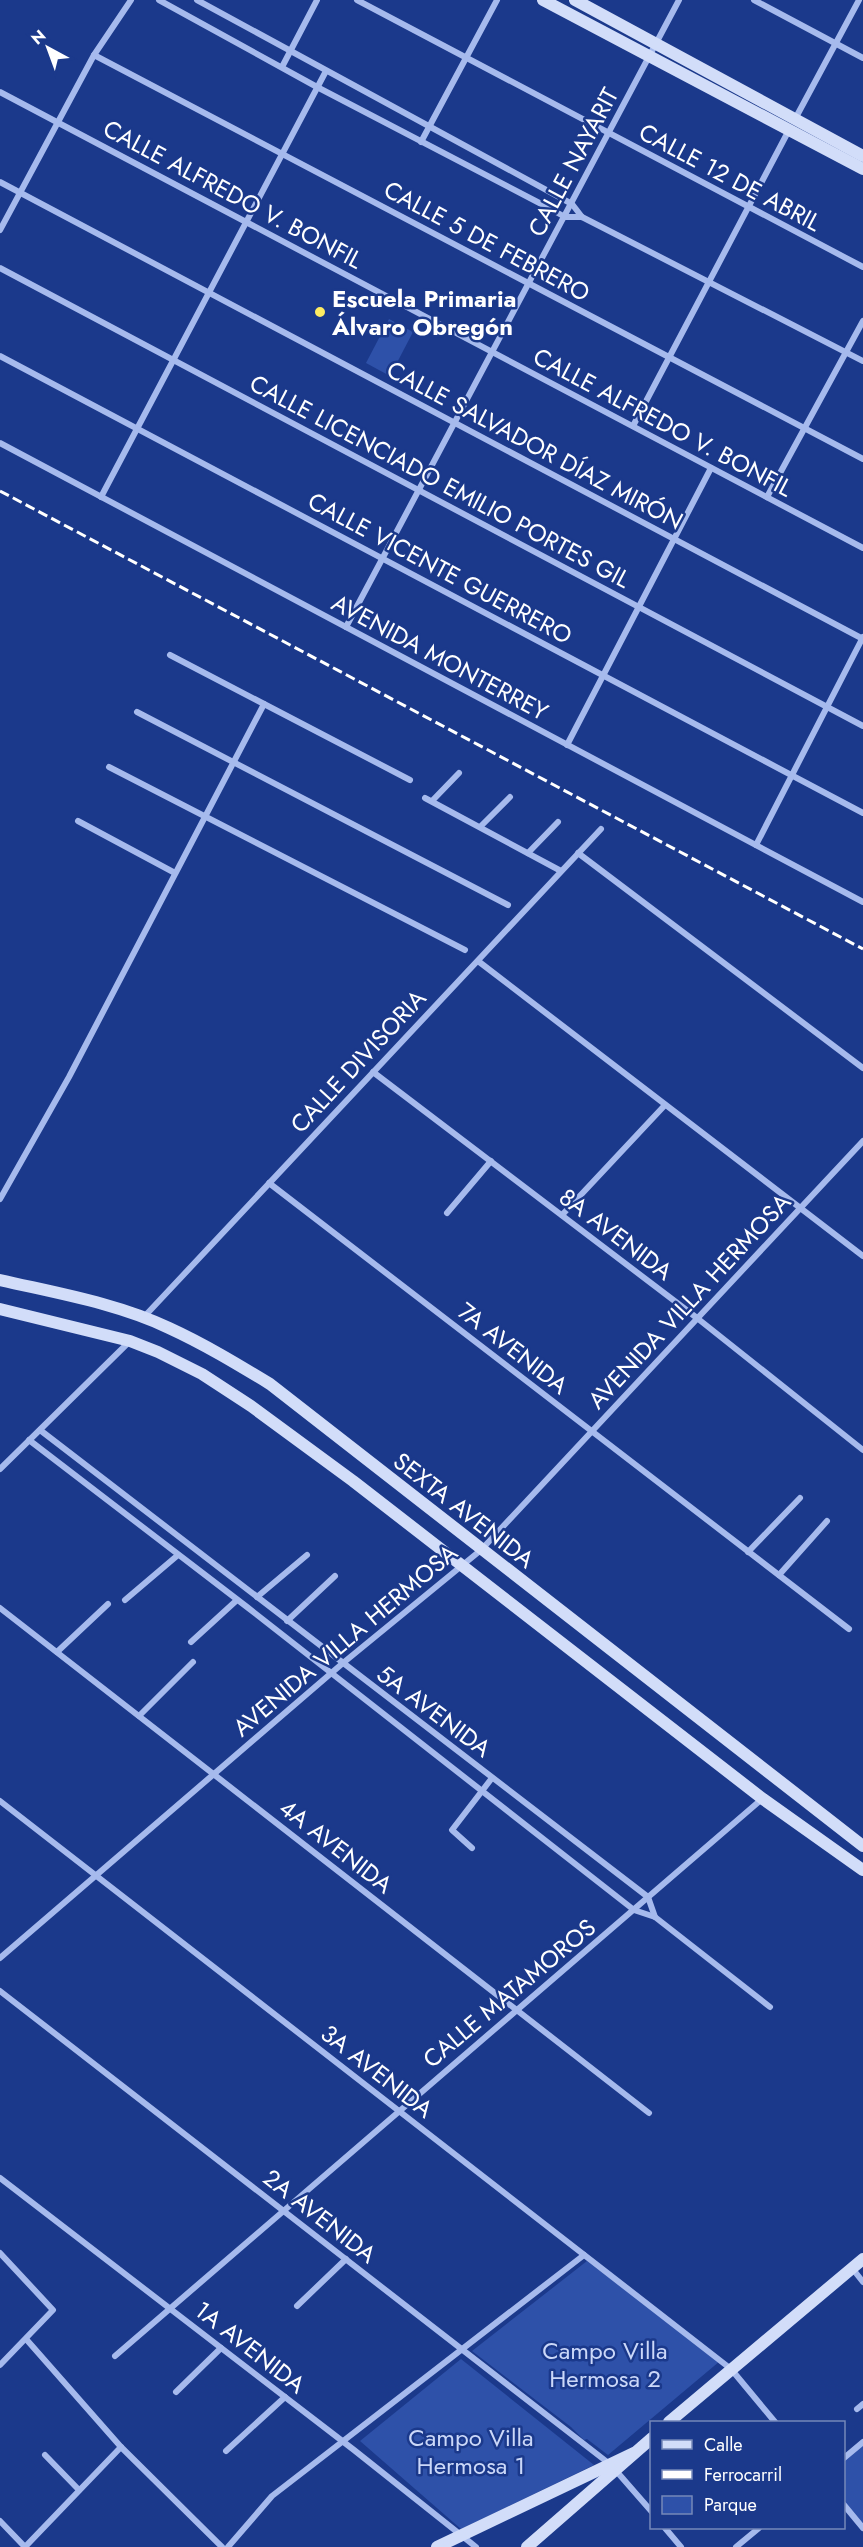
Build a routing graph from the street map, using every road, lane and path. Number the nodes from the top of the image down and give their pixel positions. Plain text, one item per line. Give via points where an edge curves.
1 (131, 0) edge
2 (159, 0) edge
3 (197, 0) edge
4 (317, 0) edge
5 (357, 0) edge
6 (497, 0) edge
7 (543, 0) edge
8 (575, 0) edge
9 (679, 0) edge
10 (754, 0) edge
11 (858, 0) edge
12 (656, 43) junction
13 (836, 43) junction
14 (290, 52) junction
15 (94, 56) junction
16 (650, 57) junction
17 (466, 58) junction
18 (863, 58) edge
19 (282, 67) junction
20 (326, 71) junction
21 (317, 87) junction
22 (0, 92) edge
23 (58, 122) junction
24 (792, 125) junction
25 (430, 127) junction
26 (609, 133) junction
27 (421, 142) junction
28 (282, 154) junction
29 (863, 156) edge
30 (863, 170) edge
31 (0, 182) edge
32 (20, 192) junction
33 (572, 204) junction
34 (749, 207) junction
35 (565, 217) junction
36 (582, 217) junction
37 (248, 221) junction
38 (0, 230) edge
39 (863, 267) edge
40 (0, 268) edge
41 (709, 282) junction
42 (529, 284) junction
43 (209, 292) junction
44 (863, 321) edge
45 (493, 352) junction
46 (846, 352) junction
47 (0, 356) edge
48 (669, 357) junction
49 (173, 360) junction
50 (863, 361) edge
51 (455, 423) junction
52 (633, 426) junction
53 (137, 428) junction
54 (804, 428) junction
55 (0, 443) edge
56 (863, 459) edge
57 (711, 468) junction
58 (419, 490) junction
59 (101, 497) junction
60 (767, 497) junction
61 (674, 539) junction
62 (863, 548) edge
63 (383, 558) junction
64 (638, 607) junction
65 (346, 627) junction
66 (863, 638) edge
67 (170, 655) dead end
68 (603, 675) junction
69 (264, 704) junction
70 (827, 707) junction
71 (137, 712) dead end
72 (863, 726) edge
73 (567, 745) junction
74 (233, 762) junction
75 (109, 767) dead end
76 (459, 773) dead end
77 (792, 776) junction
78 (410, 780) dead end
79 (510, 797) dead end
80 (425, 798) dead end
81 (432, 801) junction
82 (863, 813) edge
83 (205, 816) junction
84 (78, 822) dead end
85 (558, 822) dead end
86 (480, 827) junction
87 (601, 829) dead end
88 (756, 845) junction
89 (528, 853) junction
90 (578, 853) junction
91 (561, 871) junction
92 (175, 873) junction
93 (863, 902) edge
94 (508, 905) dead end
95 (465, 950) dead end
96 (478, 961) junction
97 (863, 1068) edge
98 (374, 1072) junction
99 (665, 1105) junction
100 (863, 1141) edge
101 (491, 1161) junction
102 (269, 1183) junction
103 (0, 1199) edge
104 (799, 1209) junction
105 (447, 1213) dead end
106 (562, 1215) junction
107 (863, 1256) edge
108 (0, 1280) edge
109 (2, 1311) edge
110 (142, 1318) junction
111 (697, 1318) junction
112 (130, 1341) junction
113 (40, 1430) junction
114 (592, 1431) junction
115 (29, 1440) junction
116 (863, 1450) edge
117 (0, 1469) edge
118 (800, 1498) dead end
119 (146, 1512) junction
120 (827, 1521) dead end
121 (136, 1522) junction
122 (482, 1550) junction
123 (197, 1551) junction
124 (748, 1552) junction
125 (178, 1555) junction
126 (307, 1556) dead end
127 (187, 1562) junction
128 (460, 1566) junction
129 (779, 1575) junction
130 (336, 1576) dead end
131 (257, 1598) junction
132 (125, 1600) dead end
133 (237, 1600) junction
134 (108, 1604) dead end
135 (0, 1608) edge
136 (287, 1621) junction
137 (849, 1629) dead end
138 (191, 1642) dead end
139 (57, 1652) junction
140 (193, 1662) dead end
141 (343, 1663) junction
142 (332, 1673) junction
143 (139, 1716) junction
144 (213, 1774) junction
145 (492, 1778) junction
146 (481, 1790) junction
147 (763, 1799) junction
148 (0, 1801) edge
149 (863, 1846) edge
150 (472, 1848) dead end
151 (863, 1870) edge
152 (96, 1876) junction
153 (648, 1897) junction
154 (634, 1910) junction
155 (655, 1917) junction
156 (0, 1958) edge
157 (0, 1991) edge
158 (770, 2007) dead end
159 (517, 2010) junction
160 (400, 2111) junction
161 (649, 2113) dead end
162 (0, 2178) edge
163 (284, 2211) junction
164 (0, 2253) edge
165 (584, 2255) junction
166 (346, 2259) junction
167 (863, 2259) edge
168 (852, 2268) junction
169 (863, 2282) edge
170 (297, 2306) dead end
171 (170, 2308) junction
172 (26, 2339) junction
173 (221, 2348) junction
174 (462, 2349) junction
175 (115, 2356) dead end
176 (0, 2366) edge
177 (731, 2369) junction
178 (176, 2392) dead end
179 (285, 2397) junction
180 (863, 2404) edge
181 (857, 2409) dead end
182 (670, 2421) edge
183 (773, 2421) edge
184 (650, 2439) edge
185 (342, 2441) junction
186 (863, 2442) edge
187 (121, 2447) junction
188 (226, 2451) dead end
189 (45, 2455) dead end
190 (845, 2456) edge
191 (614, 2468) junction
192 (79, 2490) junction
193 (845, 2507) edge
194 (650, 2511) edge
195 (0, 2521) edge
196 (863, 2528) edge
197 (666, 2529) edge
198 (758, 2529) edge
199 (463, 2536) junction
200 (25, 2547) edge
201 (222, 2547) edge
202 (228, 2547) edge
203 (436, 2547) edge
204 (476, 2547) edge
205 (527, 2547) edge
206 (681, 2547) edge
207 (736, 2547) edge

1 - 15 street
2 - 19 street
3 - 14 street
4 - 14 street
5 - 17 street, CALLE 12 DE ABRIL
6 - 17 street
7 - 16 main road
8 - 12 main road
9 - 12 street, CALLE NAYARIT
10 - 13 street
11 - 13 street
12 - 16 street, CALLE NAYARIT
12 - 24 main road
13 - 18 street
13 - 24 street
14 - 19 street
14 - 20 street
15 - 23 street
15 - 28 street, CALLE 5 DE FEBRERO
16 - 24 main road
16 - 26 street, CALLE NAYARIT
17 - 25 street
17 - 26 street, CALLE 12 DE ABRIL
19 - 21 street
20 - 21 street
20 - 25 street
21 - 27 street
21 - 28 street
22 - 23 street, CALLE ALFREDO V. BONFIL
23 - 32 street
23 - 37 street, CALLE ALFREDO V. BONFIL
24 - 29 main road
24 - 30 main road
24 - 34 street
25 - 27 street
25 - 33 street
26 - 33 street, CALLE NAYARIT
26 - 34 street, CALLE 12 DE ABRIL
27 - 35 street
28 - 37 street
28 - 42 street, CALLE 5 DE FEBRERO
31 - 32 street, CALLE SALVADOR DÍAZ MIRÓN
32 - 38 street
32 - 43 street, CALLE SALVADOR DÍAZ MIRÓN
33 - 35 street, CALLE NAYARIT
33 - 36 street
34 - 39 street, CALLE 12 DE ABRIL
34 - 41 street
35 - 36 street
35 - 42 street, CALLE NAYARIT
36 - 41 street
37 - 43 street
37 - 45 street, CALLE ALFREDO V. BONFIL
40 - 49 street, CALLE LICENCIADO EMILIO PORTES GIL
41 - 46 street
41 - 48 street
42 - 45 street, CALLE NAYARIT
42 - 48 street, CALLE 5 DE FEBRERO
43 - 49 street
43 - 51 street, CALLE SALVADOR DÍAZ MIRÓN
44 - 46 street
45 - 51 street, CALLE NAYARIT
45 - 52 street, CALLE ALFREDO V. BONFIL
46 - 50 street
46 - 54 street
47 - 53 street, CALLE VICENTE GUERRERO
48 - 52 street
48 - 54 street, CALLE 5 DE FEBRERO
49 - 53 street
49 - 58 street, CALLE LICENCIADO EMILIO PORTES GIL
51 - 58 street, CALLE NAYARIT
51 - 61 street, CALLE SALVADOR DÍAZ MIRÓN
52 - 57 street, CALLE ALFREDO V. BONFIL
53 - 59 street
53 - 63 street, CALLE VICENTE GUERRERO
54 - 56 street, CALLE 5 DE FEBRERO
54 - 60 street
55 - 59 street, AVENIDA MONTERREY
57 - 60 street, CALLE ALFREDO V. BONFIL
57 - 61 street
58 - 63 street, CALLE NAYARIT
58 - 64 street, CALLE LICENCIADO EMILIO PORTES GIL
59 - 65 street, AVENIDA MONTERREY
60 - 62 street, CALLE ALFREDO V. BONFIL
61 - 64 street
61 - 66 street, CALLE SALVADOR DÍAZ MIRÓN
63 - 65 street, CALLE NAYARIT
63 - 68 street, CALLE VICENTE GUERRERO
64 - 68 street
64 - 70 street, CALLE LICENCIADO EMILIO PORTES GIL
65 - 73 street, AVENIDA MONTERREY
66 - 70 street
67 - 69 street
68 - 73 street
68 - 77 street, CALLE VICENTE GUERRERO
69 - 74 street
69 - 78 street
70 - 72 street, CALLE LICENCIADO EMILIO PORTES GIL
70 - 77 street
71 - 74 street
73 - 88 street, AVENIDA MONTERREY
74 - 83 street
74 - 94 street
75 - 83 street
76 - 81 street
77 - 82 street, CALLE VICENTE GUERRERO
77 - 88 street
79 - 86 street
80 - 81 street
81 - 86 street
83 - 92 street
83 - 95 street
84 - 92 street
85 - 89 street
86 - 89 street
87 - 90 street, CALLE DIVISORIA
88 - 93 street, AVENIDA MONTERREY
89 - 91 street
90 - 91 street, CALLE DIVISORIA
90 - 97 street
91 - 96 street, CALLE DIVISORIA
92 - 103 street via 69,1077
96 - 98 street, CALLE DIVISORIA
96 - 99 street
98 - 101 street, 8A AVENIDA
98 - 102 street, CALLE DIVISORIA
99 - 104 street
99 - 106 street
100 - 104 street, AVENIDA VILLA HERMOSA
101 - 105 street
101 - 106 street, 8A AVENIDA
102 - 110 street, CALLE DIVISORIA
102 - 114 street, 7A AVENIDA
104 - 107 street
104 - 111 street, AVENIDA VILLA HERMOSA
106 - 111 street, 8A AVENIDA
108 - 110 main road, SEXTA AVENIDA
109 - 112 main road, SEXTA AVENIDA
110 - 122 main road, SEXTA AVENIDA via 177,1332 270,1384
111 - 114 street, AVENIDA VILLA HERMOSA
111 - 116 street, 8A AVENIDA
112 - 113 street
112 - 128 main road, SEXTA AVENIDA via 202,1374 251,1406
113 - 115 street
113 - 119 street, 5A AVENIDA
114 - 122 street, AVENIDA VILLA HERMOSA
114 - 124 street, 7A AVENIDA
115 - 117 street
115 - 121 street, 5A AVENIDA
118 - 124 street
119 - 121 street
119 - 123 street, 5A AVENIDA
120 - 129 street
121 - 125 street, 5A AVENIDA
122 - 128 street, AVENIDA VILLA HERMOSA
122 - 149 main road, SEXTA AVENIDA
123 - 127 street
123 - 131 street, 5A AVENIDA
124 - 129 street, 7A AVENIDA
125 - 127 street, 5A AVENIDA
125 - 132 street
126 - 131 street
127 - 133 street, 5A AVENIDA
128 - 141 street, AVENIDA VILLA HERMOSA
128 - 147 main road, SEXTA AVENIDA
129 - 137 street, 7A AVENIDA
130 - 136 street
131 - 136 street, 5A AVENIDA
133 - 138 street
133 - 142 street, 5A AVENIDA
134 - 139 street
135 - 139 street, 4A AVENIDA
136 - 141 street, 5A AVENIDA
139 - 143 street, 4A AVENIDA
140 - 143 street
141 - 142 street, AVENIDA VILLA HERMOSA
141 - 145 street, 5A AVENIDA
142 - 144 street, AVENIDA VILLA HERMOSA
142 - 146 street, 5A AVENIDA
143 - 144 street, 4A AVENIDA
144 - 152 street, AVENIDA VILLA HERMOSA
144 - 159 street, 4A AVENIDA
145 - 146 street
145 - 153 street, 5A AVENIDA
146 - 150 street via 452,1830
146 - 154 street, 5A AVENIDA
147 - 151 main road, SEXTA AVENIDA
147 - 153 street, CALLE MATAMOROS
148 - 152 street, 3A AVENIDA
152 - 156 street, AVENIDA VILLA HERMOSA
152 - 160 street, 3A AVENIDA
153 - 154 street, CALLE MATAMOROS
153 - 155 street
154 - 155 street, 5A AVENIDA
154 - 159 street, CALLE MATAMOROS
155 - 158 street, 5A AVENIDA
157 - 163 street, 2A AVENIDA
159 - 160 street, CALLE MATAMOROS
159 - 161 street, 4A AVENIDA
160 - 163 street, CALLE MATAMOROS
160 - 165 street, 3A AVENIDA
162 - 171 street, 1A AVENIDA
163 - 166 street, 2A AVENIDA
163 - 171 street, CALLE MATAMOROS
164 - 172 street via 53,2310
165 - 174 street
165 - 177 street, 3A AVENIDA
166 - 170 street
166 - 174 street, 2A AVENIDA
167 - 168 main road
168 - 169 street
168 - 177 main road
171 - 173 street, 1A AVENIDA
171 - 175 street, CALLE MATAMOROS
172 - 176 street
172 - 187 street
173 - 178 street
173 - 179 street, 1A AVENIDA
174 - 185 street
174 - 191 street, 2A AVENIDA
177 - 182 main road
177 - 183 street, 3A AVENIDA
179 - 185 street, 1A AVENIDA
179 - 188 street
180 - 181 street
184 - 191 main road
185 - 199 street, 1A AVENIDA
185 - 202 street via 267,2501
186 - 190 street
187 - 192 street
187 - 201 street
189 - 192 street
191 - 194 street, 2A AVENIDA
191 - 199 main road
191 - 205 main road
192 - 200 street
193 - 196 street
195 - 200 street
197 - 206 street
198 - 207 street
199 - 203 main road
199 - 204 street, 1A AVENIDA

